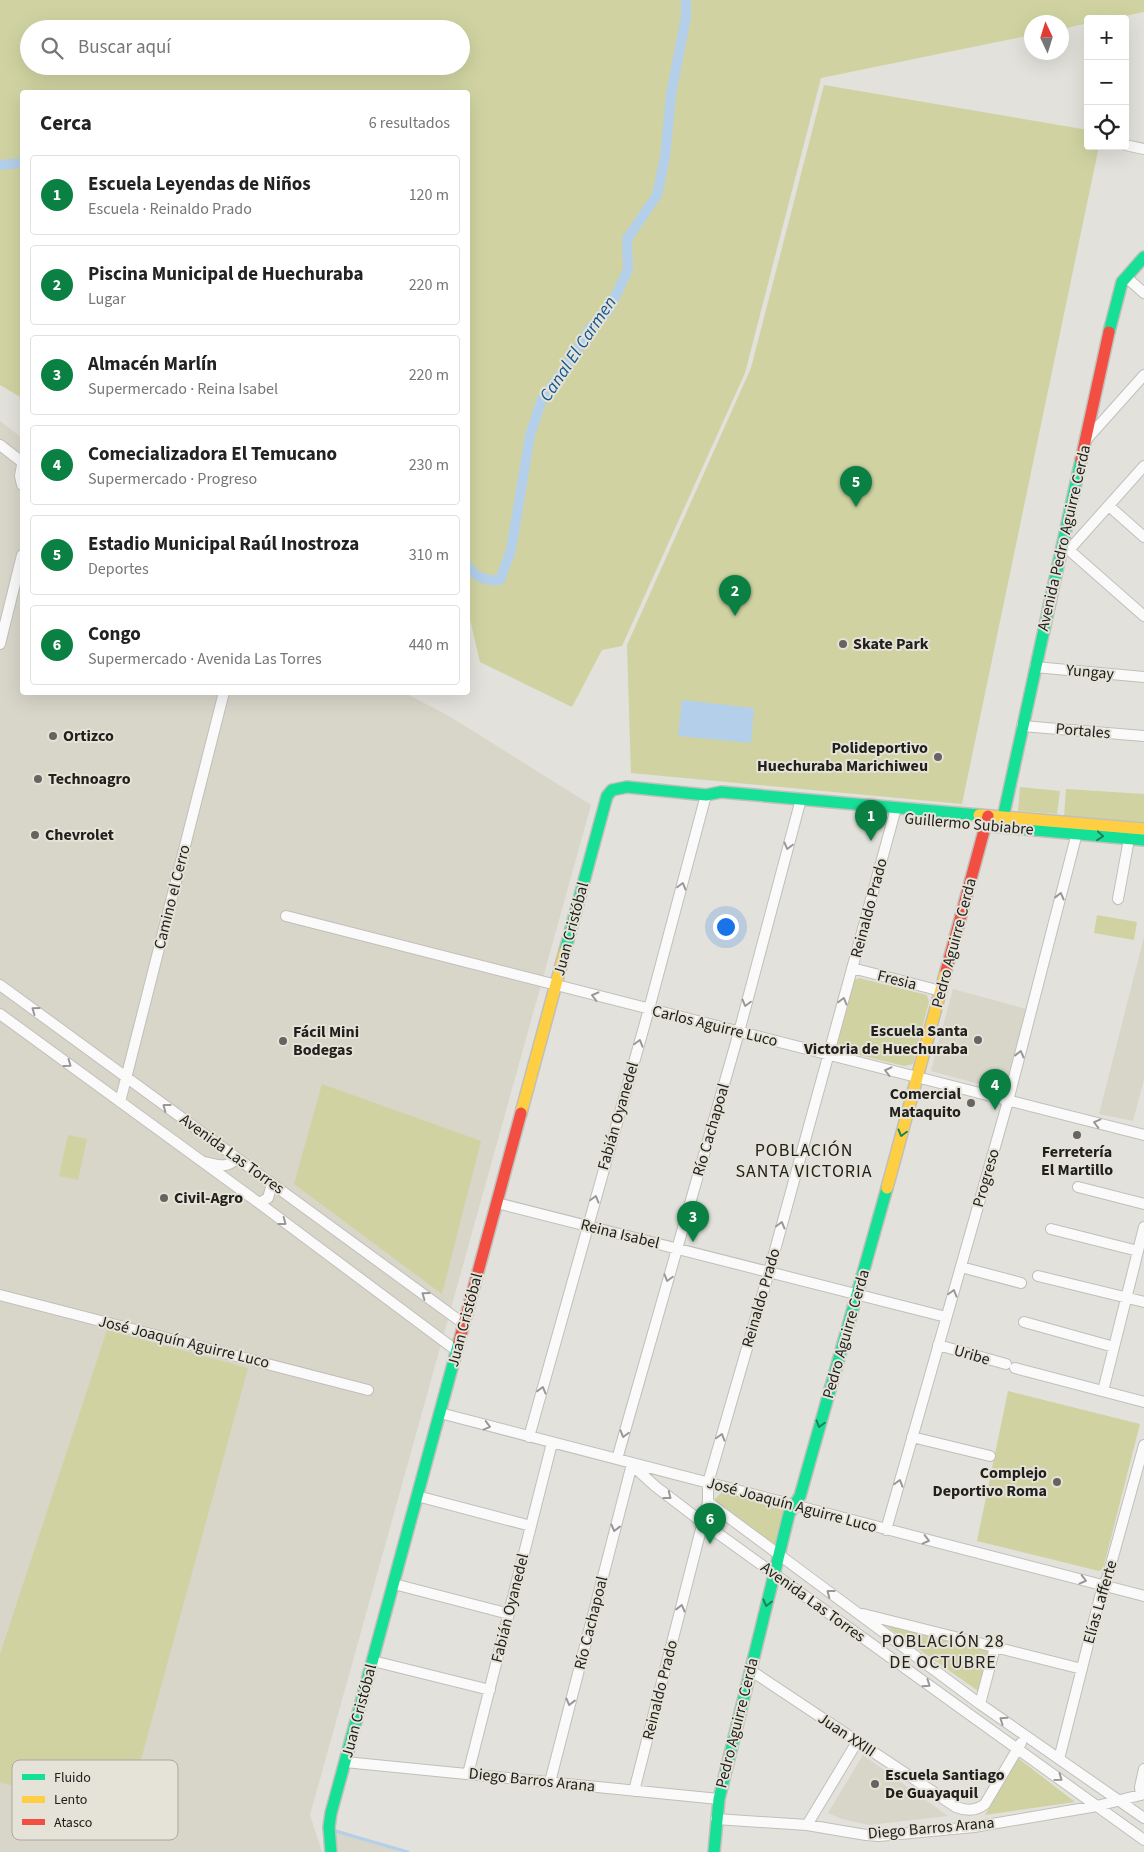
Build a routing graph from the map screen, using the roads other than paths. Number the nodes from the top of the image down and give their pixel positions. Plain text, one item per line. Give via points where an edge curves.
1 (1129, 146) edge
2 (1144, 149) edge
3 (1144, 257) edge
4 (1126, 277) junction
5 (1144, 293) edge
6 (1144, 375) edge
7 (1086, 441) junction
8 (0, 445) edge
9 (20, 462) edge
10 (1144, 466) edge
11 (1109, 506) junction
12 (1144, 537) edge
13 (1065, 550) junction
14 (20, 562) edge
15 (1144, 616) edge
16 (0, 644) edge
17 (1035, 667) junction
18 (1144, 677) edge
19 (223, 695) edge
20 (1022, 726) junction
21 (1144, 736) edge
22 (612, 790) joint
23 (706, 794) junction
24 (800, 803) junction
25 (895, 812) junction
26 (987, 821) junction
27 (1002, 822) junction
28 (1078, 829) junction
29 (1144, 829) edge
30 (1129, 839) junction
31 (1144, 840) edge
32 (1118, 899) dead end
33 (286, 916) dead end
34 (852, 968) junction
35 (0, 985) edge
36 (556, 986) junction
37 (941, 991) junction
38 (649, 1009) junction
39 (0, 1014) edge
40 (738, 1032) junction
41 (828, 1055) junction
42 (127, 1077) junction
43 (917, 1078) junction
44 (1008, 1101) junction
45 (120, 1102) junction
46 (1144, 1136) edge
47 (236, 1159) junction
48 (199, 1160) junction
49 (272, 1184) junction
50 (1078, 1187) dead end
51 (259, 1203) junction
52 (497, 1203) junction
53 (1144, 1204) edge
54 (587, 1226) junction
55 (1144, 1227) edge
56 (1051, 1229) dead end
57 (676, 1248) junction
58 (1138, 1251) junction
59 (961, 1267) junction
60 (768, 1272) junction
61 (1038, 1276) dead end
62 (1021, 1283) dead end
63 (0, 1295) edge
64 (858, 1295) junction
65 (1126, 1298) junction
66 (1144, 1302) edge
67 (946, 1317) junction
68 (1024, 1322) dead end
69 (464, 1324) junction
70 (938, 1345) junction
71 (1114, 1347) junction
72 (457, 1352) junction
73 (368, 1390) dead end
74 (1103, 1391) junction
75 (1144, 1402) edge
76 (440, 1413) junction
77 (529, 1437) junction
78 (912, 1437) junction
79 (552, 1443) junction
80 (1144, 1444) edge
81 (990, 1456) dead end
82 (617, 1460) junction
83 (632, 1464) junction
84 (708, 1483) junction
85 (417, 1496) junction
86 (708, 1502) junction
87 (794, 1506) junction
88 (702, 1522) junction
89 (531, 1526) junction
90 (886, 1530) junction
91 (779, 1554) junction
92 (774, 1574) junction
93 (394, 1584) junction
94 (1104, 1586) junction
95 (1144, 1596) edge
96 (857, 1612) junction
97 (509, 1614) junction
98 (996, 1647) junction
99 (373, 1662) junction
100 (1082, 1669) junction
101 (750, 1670) junction
102 (490, 1690) junction
103 (980, 1704) junction
104 (1026, 1736) junction
105 (857, 1742) junction
106 (1018, 1748) junction
107 (1059, 1760) junction
108 (345, 1762) junction
109 (1144, 1769) edge
110 (468, 1774) junction
111 (550, 1782) junction
112 (634, 1790) junction
113 (1142, 1795) edge
114 (719, 1799) junction
115 (1119, 1801) junction
116 (1097, 1806) junction
117 (1144, 1818) edge
118 (716, 1819) junction
119 (807, 1825) junction
120 (1144, 1840) edge
121 (330, 1852) edge
122 (714, 1852) edge

1 - 2 street
3 - 4 street, Avenida Pedro Aguirre Cerda
4 - 5 street
4 - 7 street, Avenida Pedro Aguirre Cerda via 1115,307
6 - 7 street
7 - 13 street, Avenida Pedro Aguirre Cerda
8 - 9 street
10 - 11 street
11 - 12 street
11 - 13 street
13 - 15 street
13 - 17 street, Avenida Pedro Aguirre Cerda
14 - 16 street
17 - 18 street, Yungay
17 - 20 street, Avenida Pedro Aguirre Cerda
19 - 42 street, Camino el Cerro
20 - 21 street, Portales
20 - 27 street, Avenida Pedro Aguirre Cerda
22 - 23 street, Guillermo Subiabre via 627,787
22 - 36 street, Juan Cristóbal via 607,796
23 - 24 street, Guillermo Subiabre via 721,792
38 -> 23 street, Fabián Oyanedel
24 - 25 street, Guillermo Subiabre
24 -> 40 street, Río Cachapoal
25 - 26 street, Guillermo Subiabre
25 - 34 street, Reinaldo Prado
26 - 27 street, Guillermo Subiabre
26 - 37 street, Pedro Aguirre Cerda
27 - 28 street, Guillermo Subiabre
28 - 29 street, Guillermo Subiabre
28 -> 30 street, Guillermo Subiabre
44 -> 28 street, Progreso
30 - 31 street, Guillermo Subiabre
30 - 32 street
33 - 36 street, Carlos Aguirre Luco
34 - 37 street, Fresia
41 -> 34 street, Reinaldo Prado
42 -> 35 street, Avenida Las Torres
38 -> 36 street, Carlos Aguirre Luco
36 - 52 street, Juan Cristóbal
37 - 43 street, Pedro Aguirre Cerda
38 - 40 street, Carlos Aguirre Luco
54 -> 38 street, Fabián Oyanedel
39 -> 45 street, Avenida Las Torres
40 - 41 street, Carlos Aguirre Luco
40 - 57 street, Río Cachapoal
43 -> 41 street, Carlos Aguirre Luco
60 -> 41 street, Reinaldo Prado
42 - 45 street, Camino el Cerro
47 -> 42 street, Avenida Las Torres
43 - 44 street, Carlos Aguirre Luco
43 -> 64 street, Pedro Aguirre Cerda
46 -> 44 street, Carlos Aguirre Luco
44 - 59 street, Progreso
45 - 48 street, Avenida Las Torres
47 - 48 street via 224,1166
47 - 49 street, Avenida Las Torres
48 - 51 street, Avenida Las Torres
49 - 51 street via 268,1198
69 -> 49 street, Avenida Las Torres
50 - 53 street
51 -> 72 street, Avenida Las Torres
52 - 54 street, Reina Isabel
52 - 69 street, Juan Cristóbal
54 - 57 street, Reina Isabel
77 -> 54 street, Fabián Oyanedel
55 - 58 street
56 - 58 street
57 - 60 street, Reina Isabel
57 -> 82 street, Río Cachapoal
58 - 65 street
59 - 62 street
67 -> 59 street, Progreso
60 - 64 street, Reina Isabel
84 -> 60 street, Reinaldo Prado
61 - 65 street
63 - 73 street, José Joaquín Aguirre Luco
64 - 67 street, Reina Isabel
64 -> 87 street, Pedro Aguirre Cerda via 800,1496
65 - 66 street
65 - 71 street
67 - 70 street, Progreso
68 - 71 street
69 - 72 street, Juan Cristóbal
70 - 74 street, Uribe
70 - 78 street, Progreso
71 - 74 street
72 - 76 street, Juan Cristóbal
74 - 75 street, Uribe
76 -> 77 street, José Joaquín Aguirre Luco
76 - 85 street, Juan Cristóbal
77 - 79 street, José Joaquín Aguirre Luco
78 - 81 street
90 -> 78 street, Progreso
79 - 82 street, José Joaquín Aguirre Luco
79 - 89 street, Fabián Oyanedel
80 - 94 street, Elías Lafferte
82 - 83 street, José Joaquín Aguirre Luco
83 - 84 street, José Joaquín Aguirre Luco
83 -> 88 street, Avenida Las Torres
83 -> 111 street, Río Cachapoal
84 - 86 street, Reinaldo Prado
84 - 87 street, José Joaquín Aguirre Luco
85 - 89 street
85 - 93 street, Juan Cristóbal
86 - 88 street, Reinaldo Prado
86 - 91 street, Avenida Las Torres
87 - 90 street, José Joaquín Aguirre Luco
87 - 91 street, Pedro Aguirre Cerda
88 - 92 street, Avenida Las Torres
112 -> 88 street, Reinaldo Prado
89 - 97 street, Fabián Oyanedel
90 -> 94 street, José Joaquín Aguirre Luco
91 - 92 street, Pedro Aguirre Cerda
96 -> 91 street, Avenida Las Torres
92 -> 101 street, Pedro Aguirre Cerda
92 -> 106 street, Avenida Las Torres
93 - 97 street
93 - 99 street, Juan Cristóbal
94 - 95 street, José Joaquín Aguirre Luco
94 - 100 street, Elías Lafferte
96 - 98 street
96 - 103 street, Avenida Las Torres
97 - 102 street, Fabián Oyanedel
98 - 100 street
98 - 103 street
99 - 102 street
99 - 108 street, Juan Cristóbal
100 - 107 street, Elías Lafferte
101 - 105 street, Juan XXIII
101 - 114 street, Pedro Aguirre Cerda
102 - 110 street, Fabián Oyanedel
104 -> 103 street, Avenida Las Torres
104 - 106 street
104 - 107 street, Avenida Las Torres
105 - 106 street, Juan XXIII via 963,1810 985,1804
105 - 119 street
106 -> 116 street, Avenida Las Torres
107 - 115 street, Avenida Las Torres
108 - 110 street, Diego Barros Arana
108 - 121 street, Juan Cristóbal via 330,1822
109 - 113 street via 1140,1787
110 - 111 street, Diego Barros Arana
111 - 112 street, Diego Barros Arana
112 - 114 street, Diego Barros Arana
113 - 115 street, Diego Barros Arana
114 - 118 street, Pedro Aguirre Cerda
115 - 116 street, Diego Barros Arana
115 - 117 street, Avenida Las Torres
116 - 119 street, Diego Barros Arana via 974,1827 879,1836
116 - 120 street, Avenida Las Torres
118 - 119 street, Diego Barros Arana
118 - 122 street, Pedro Aguirre Cerda

